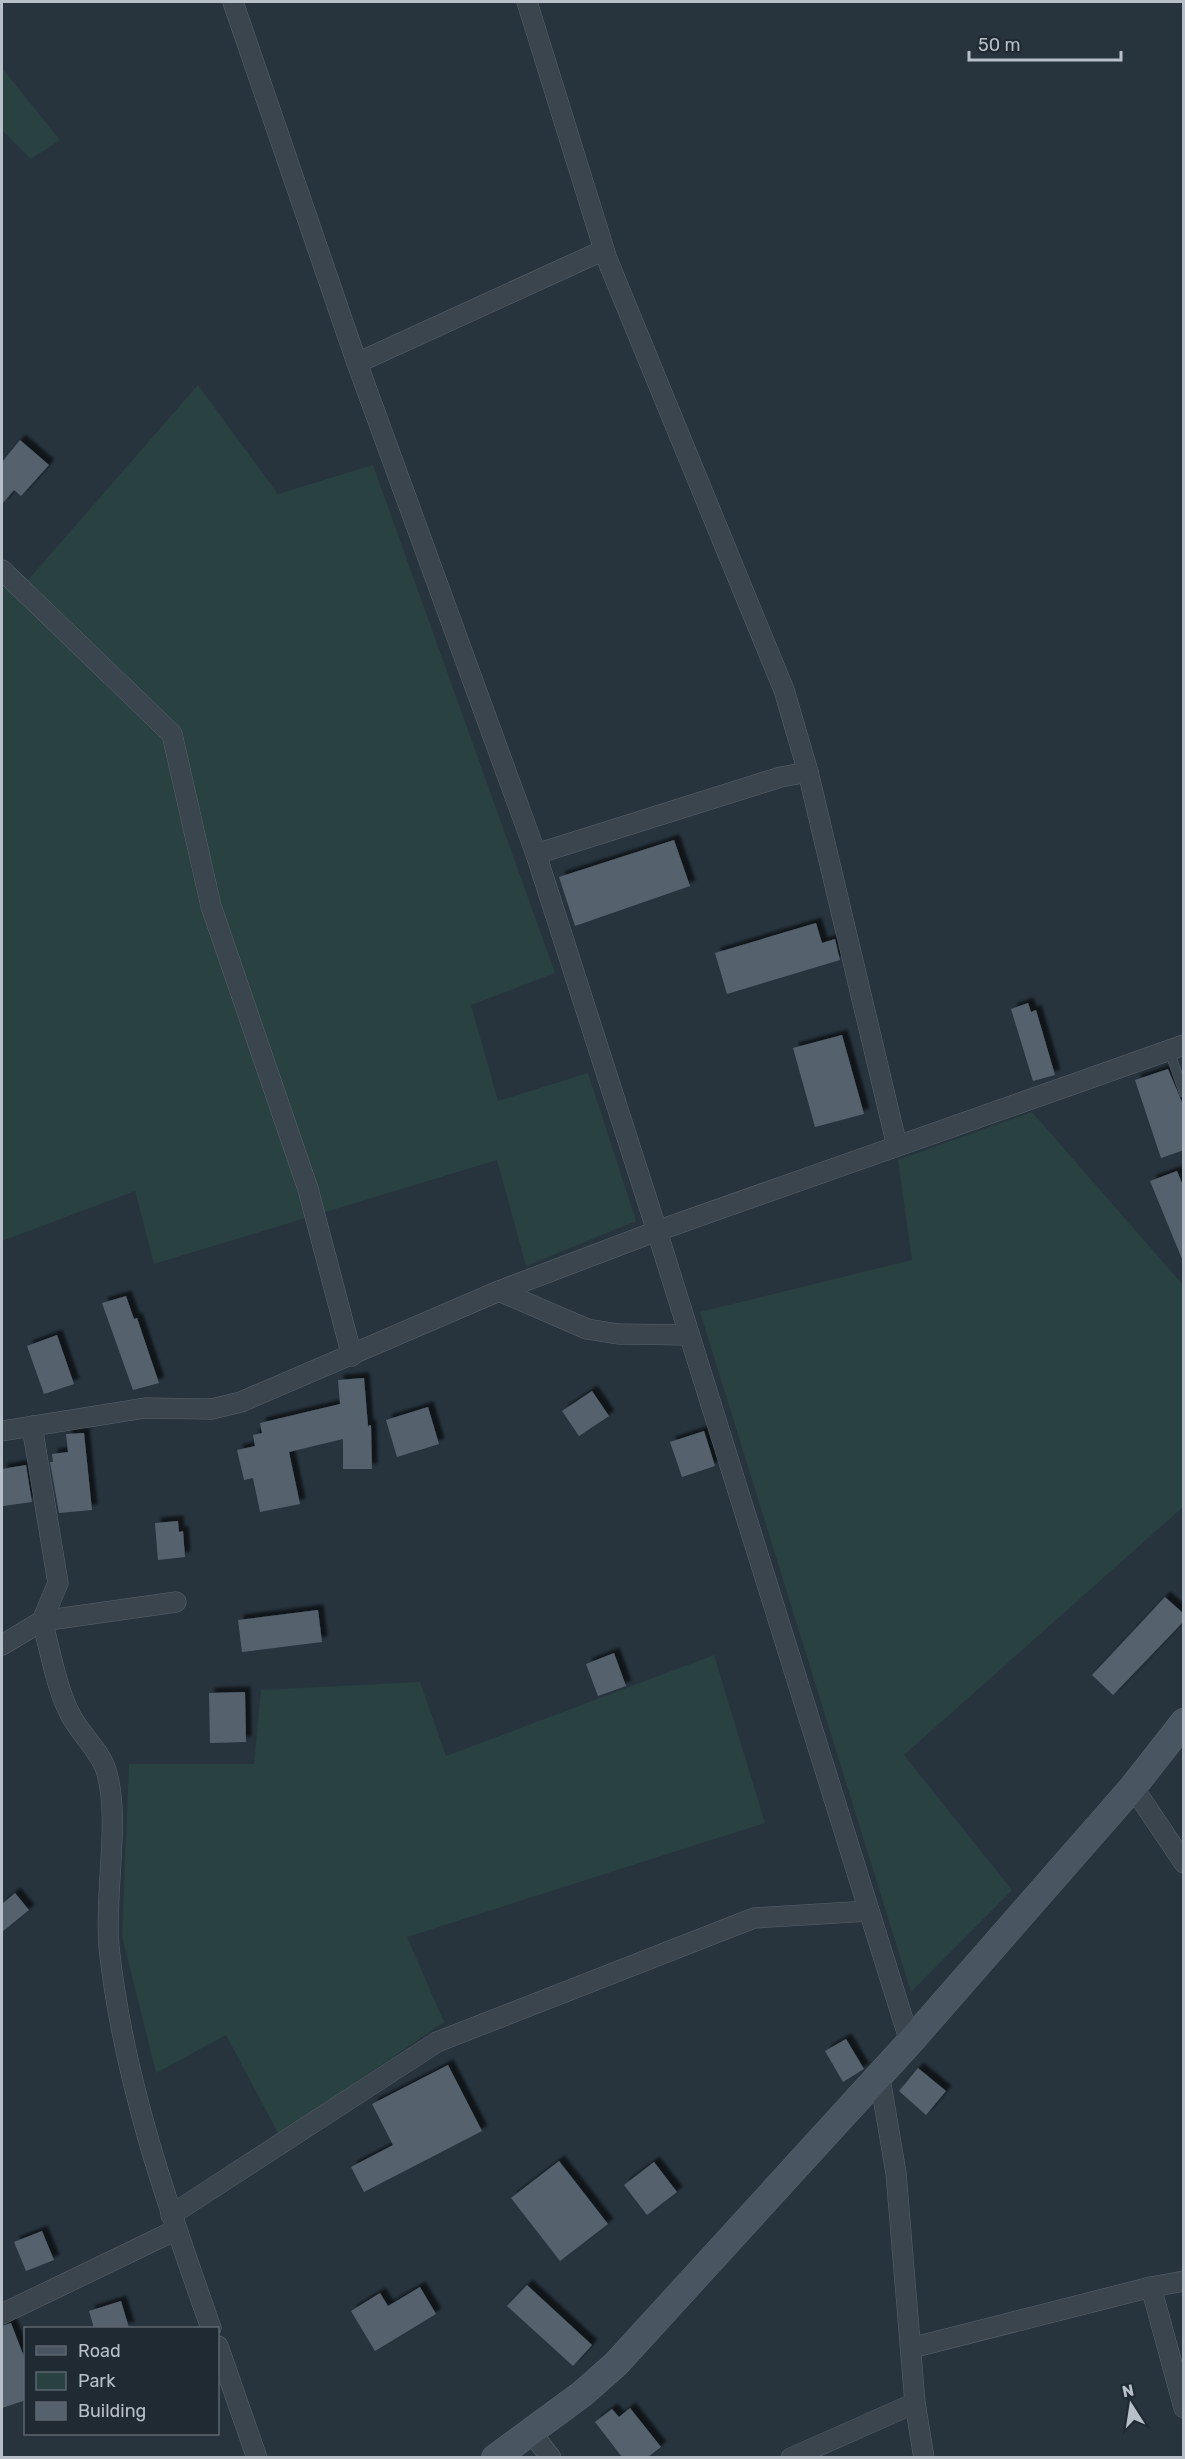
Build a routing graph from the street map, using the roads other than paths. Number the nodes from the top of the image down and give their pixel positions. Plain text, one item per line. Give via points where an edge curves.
1 (233, 2) edge
2 (527, 2) edge
3 (604, 250) junction
4 (357, 363) junction
5 (2, 571) edge
6 (808, 772) junction
7 (536, 854) junction
8 (1176, 1048) edge
9 (1184, 1093) edge
10 (897, 1146) junction
11 (657, 1231) junction
12 (500, 1291) junction
13 (688, 1335) junction
14 (352, 1356) junction
15 (32, 1426) junction
16 (2, 1431) edge
17 (176, 1602) dead end
18 (42, 1621) junction
19 (2, 1645) edge
20 (1184, 1722) edge
21 (1133, 1786) junction
22 (1184, 1863) edge
23 (869, 1911) junction
24 (910, 2042) junction
25 (879, 2073) junction
26 (173, 2222) junction
27 (1184, 2281) edge
28 (1151, 2287) junction
29 (2, 2314) edge
30 (211, 2327) edge
31 (911, 2348) junction
32 (219, 2349) edge
33 (915, 2403) junction
34 (1184, 2408) edge
35 (531, 2432) junction
36 (257, 2457) edge
37 (495, 2457) edge
38 (551, 2457) edge
39 (791, 2457) edge
40 (924, 2457) edge

1 - 4 street
2 - 3 street
3 - 4 street
3 - 6 street via 784,690
4 - 7 street
5 - 14 street via 172,734 211,906 308,1189
6 - 7 street
6 - 10 street
7 - 11 street
8 - 9 lane
8 - 10 street
10 - 11 street
11 - 12 street
11 - 13 street
12 - 13 street via 587,1329 618,1334
12 - 14 street
13 - 23 street
14 - 15 street via 242,1402 212,1409 145,1408
15 - 16 street
15 - 18 street via 58,1583
17 - 18 street
18 - 19 street
18 - 26 street via 69,1712 106,1768 111,1800 109,1944 117,2008 143,2124
20 - 21 street
21 - 22 street
21 - 24 street
23 - 24 street
23 - 26 street via 754,1918 437,2042
24 - 25 street
25 - 31 street via 896,2173
25 - 35 street via 616,2364
26 - 29 street
26 - 30 street
27 - 28 street
28 - 31 street
28 - 34 street
31 - 33 street
32 - 36 street
33 - 39 street
33 - 40 street
35 - 37 street
35 - 38 street

